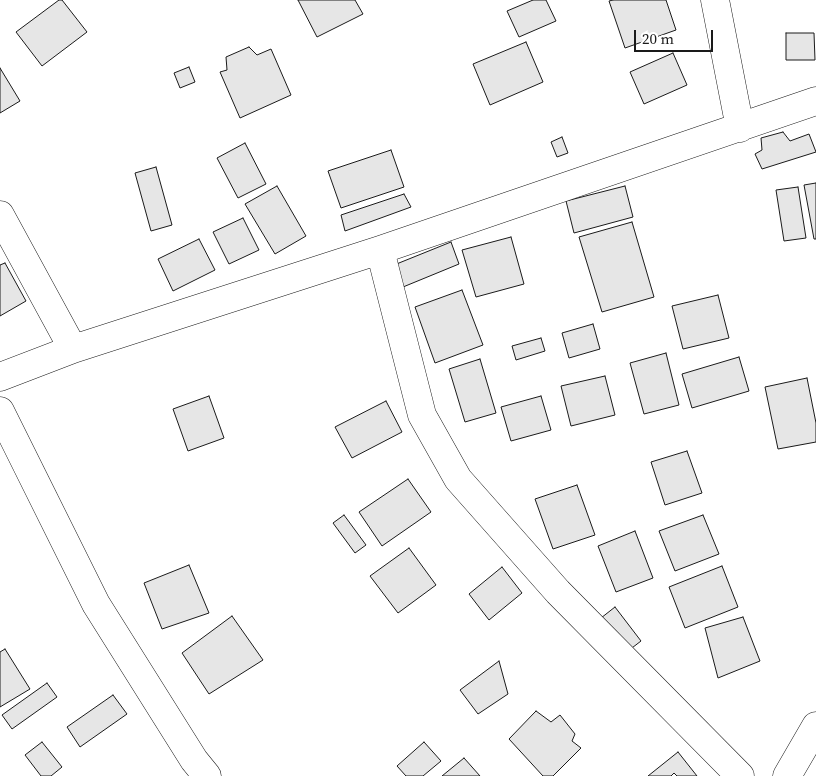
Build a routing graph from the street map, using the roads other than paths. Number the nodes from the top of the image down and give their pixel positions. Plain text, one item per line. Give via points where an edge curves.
1 (715, 0) edge
2 (816, 101) edge
3 (740, 128) junction
4 (0, 215) edge
5 (380, 250) junction
6 (73, 349) junction
7 (0, 377) edge
8 (0, 411) edge
9 (816, 726) edge
10 (207, 776) edge
11 (740, 776) edge
12 (787, 776) edge

1 - 3 street
2 - 3 street
3 - 5 street
4 - 6 street
5 - 6 street
5 - 11 street via 422,415 458,479 558,592
6 - 7 street
8 - 10 street via 96,604
9 - 12 street

